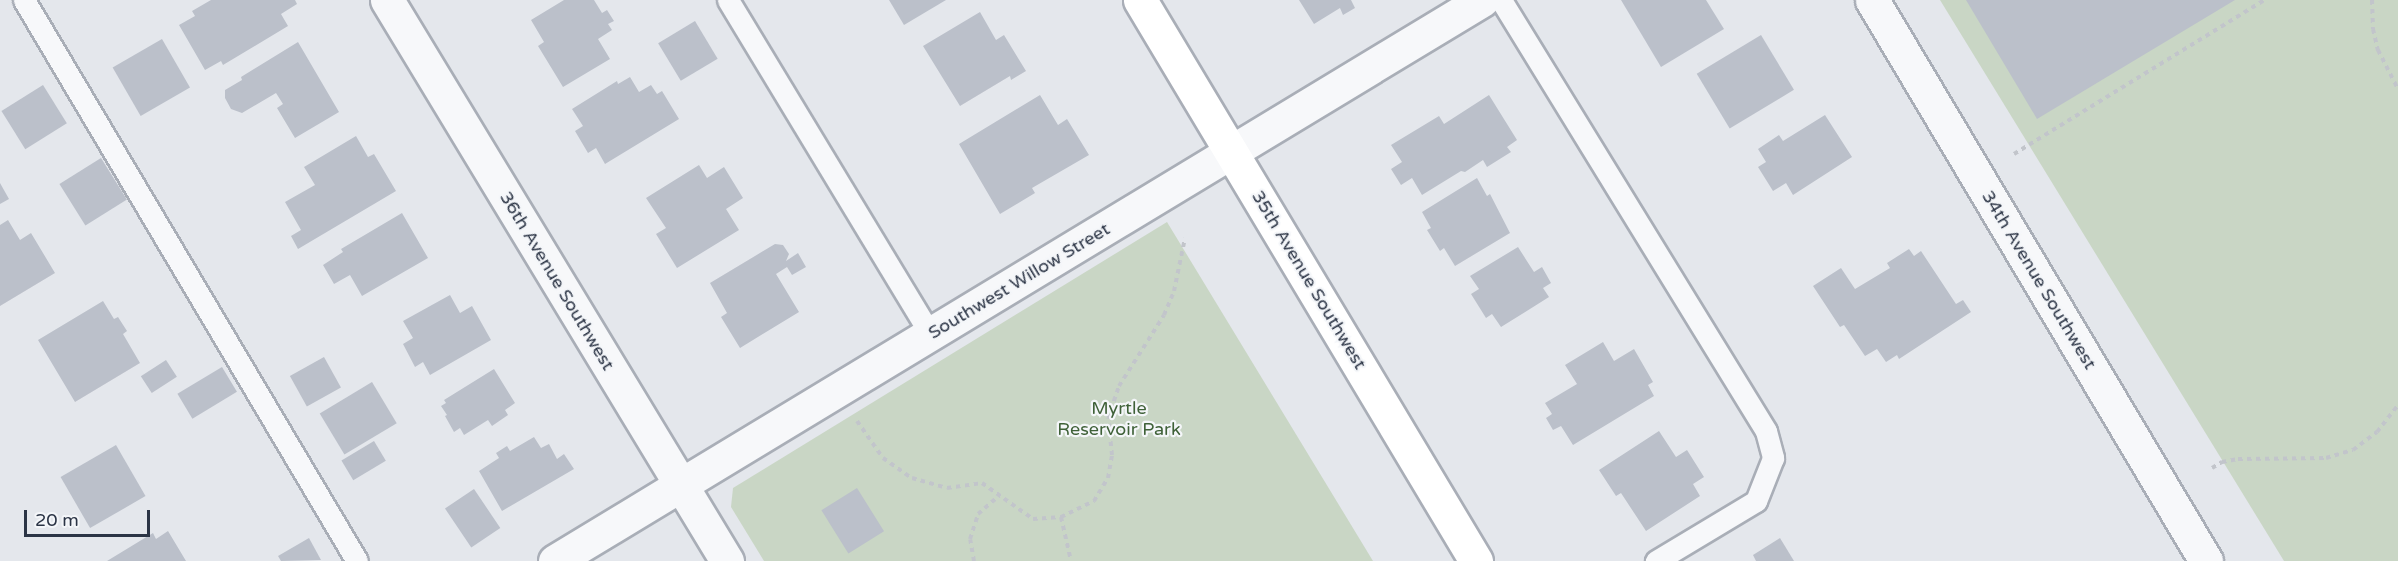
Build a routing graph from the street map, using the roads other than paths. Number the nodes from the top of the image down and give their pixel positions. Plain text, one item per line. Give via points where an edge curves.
1 (24, 0) edge
2 (387, 0) edge
3 (728, 0) edge
4 (1140, 0) edge
5 (1482, 0) edge
6 (1501, 0) edge
7 (1872, 0) edge
8 (1232, 153) junction
9 (930, 334) junction
10 (680, 485) junction
11 (357, 561) edge
12 (555, 561) edge
13 (727, 561) edge
14 (1476, 561) edge
15 (1656, 561) edge
16 (2206, 561) edge

1 - 11 lane
2 - 10 street, 36th Avenue Southwest
3 - 9 lane
4 - 8 main road, 35th Avenue Southwest
5 - 8 street, Southwest Willow Street
6 - 15 lane via 1766,431 1773,458 1756,501
7 - 16 street, 34th Avenue Southwest
8 - 9 street, Southwest Willow Street
8 - 14 main road, 35th Avenue Southwest
9 - 10 street, Southwest Willow Street
10 - 12 street, Southwest Willow Street
10 - 13 street, 36th Avenue Southwest

